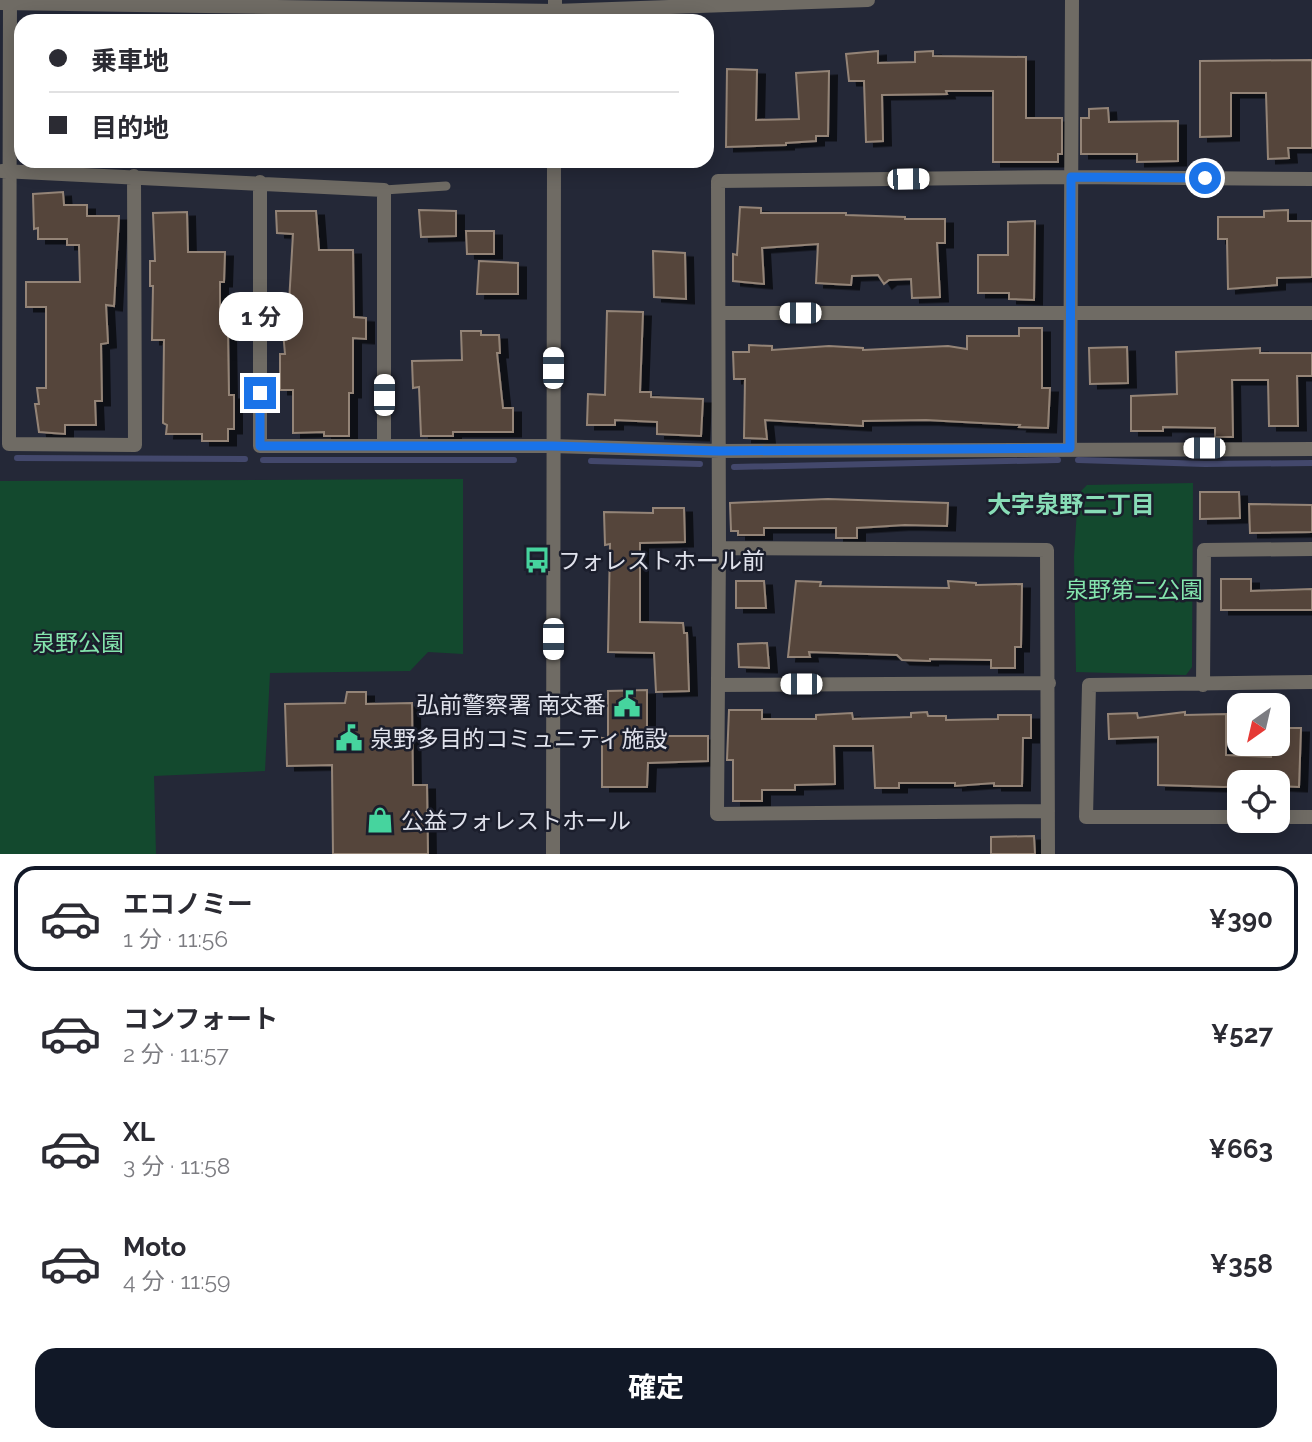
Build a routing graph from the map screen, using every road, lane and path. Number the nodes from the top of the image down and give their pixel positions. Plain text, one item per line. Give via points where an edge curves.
1 (868, 0) edge
2 (1072, 0) edge
3 (6, 2) edge
4 (555, 11) edge
5 (554, 168) edge
6 (5, 171) edge
7 (134, 176) junction
8 (1071, 177) junction
9 (1312, 179) edge
10 (260, 182) junction
11 (446, 186) dead end
12 (384, 190) junction
13 (719, 313) junction
14 (1071, 313) junction
15 (1312, 313) edge
16 (384, 446) junction
17 (552, 446) junction
18 (1070, 448) junction
19 (1312, 449) edge
20 (719, 451) junction
21 (719, 548) junction
22 (1312, 550) edge
23 (1049, 682) junction
24 (1312, 682) edge
25 (718, 684) junction
26 (1203, 685) junction
27 (1048, 811) junction
28 (1227, 817) edge
29 (1290, 817) edge
30 (1312, 817) edge
31 (553, 854) edge
32 (1048, 854) edge

1 - 4 street
2 - 8 street
3 - 4 street
3 - 6 street
5 - 17 street
6 - 7 street
6 - 7 street via 9,444 135,445
7 - 10 street
8 - 9 street
8 - 13 street via 718,181
8 - 14 street
10 - 12 street
10 - 16 street via 260,446
11 - 12 lane
12 - 16 street
13 - 14 street
13 - 20 street
14 - 15 street
14 - 18 street
16 - 17 street
17 - 20 street
17 - 31 street
18 - 19 street
18 - 20 street
20 - 21 street
21 - 23 street via 1047,551
21 - 25 street
22 - 26 street via 1204,550
23 - 25 street
23 - 27 street
24 - 26 street
25 - 27 street via 717,814
26 - 28 street via 1089,685 1086,817
27 - 32 street
29 - 30 street

